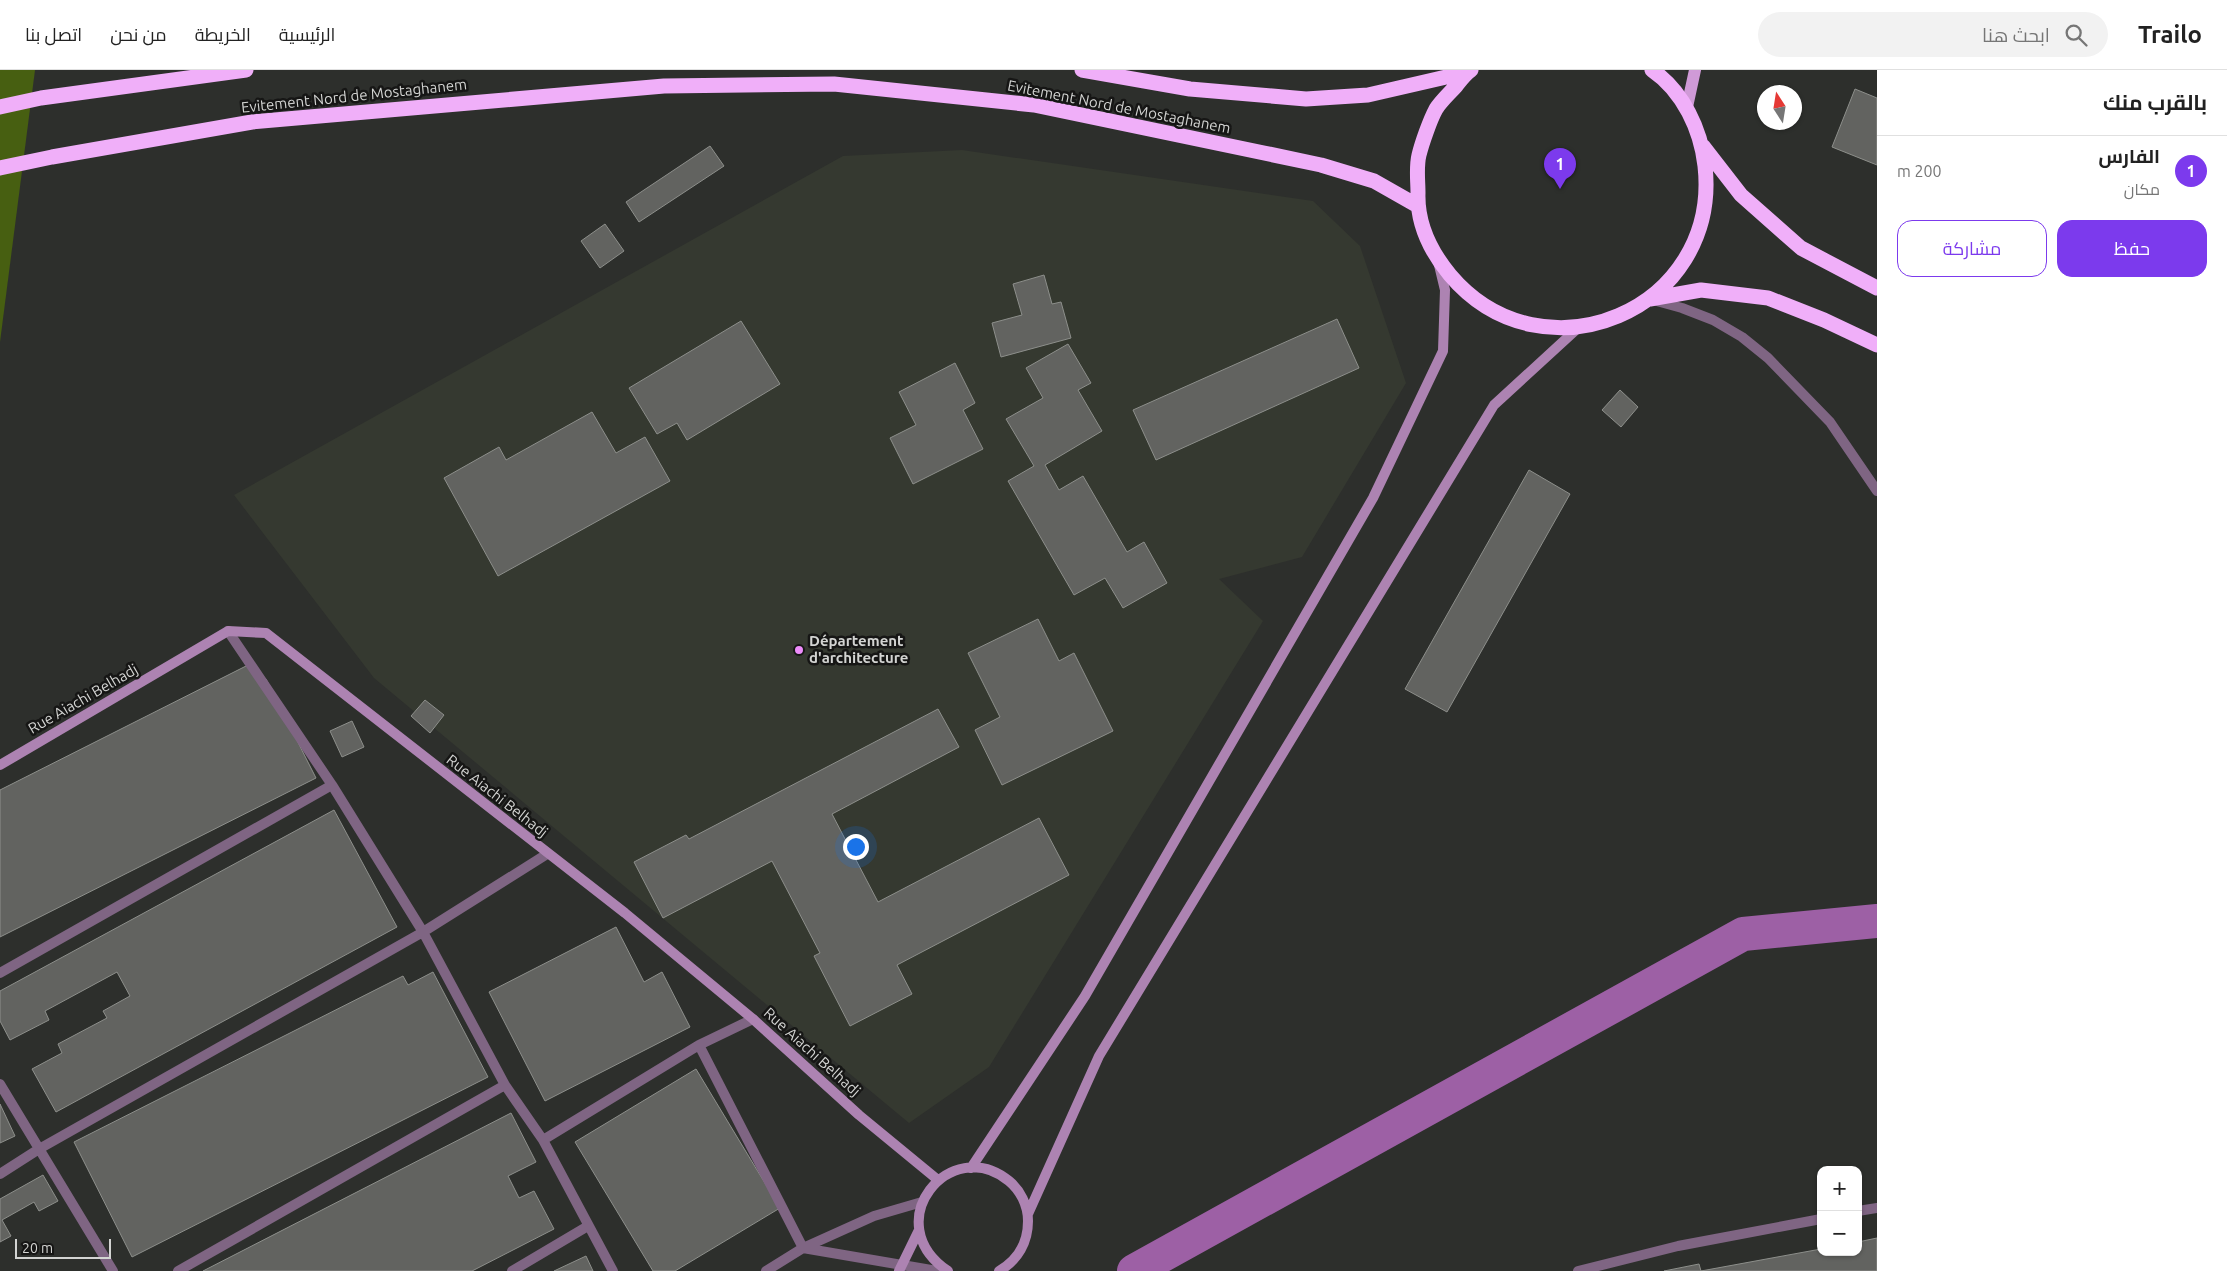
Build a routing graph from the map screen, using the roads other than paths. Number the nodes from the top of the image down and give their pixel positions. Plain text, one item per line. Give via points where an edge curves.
1 (246, 70) edge
2 (1082, 70) edge
3 (1652, 70) edge
4 (1695, 70) edge
5 (1469, 71) edge
6 (1687, 107) junction
7 (0, 108) edge
8 (1703, 146) junction
9 (0, 168) edge
10 (1418, 206) junction
11 (1439, 261) junction
12 (1877, 288) edge
13 (1650, 299) junction
14 (1579, 328) junction
15 (1877, 345) edge
16 (1877, 491) edge
17 (228, 631) junction
18 (0, 764) edge
19 (332, 785) junction
20 (547, 854) junction
21 (423, 932) junction
22 (0, 973) edge
23 (753, 1019) junction
24 (698, 1045) junction
25 (0, 1084) edge
26 (505, 1085) junction
27 (543, 1140) junction
28 (39, 1149) junction
29 (971, 1168) junction
30 (0, 1174) edge
31 (938, 1180) junction
32 (922, 1202) junction
33 (1877, 1208) edge
34 (1862, 1210) edge
35 (1028, 1214) junction
36 (1817, 1220) edge
37 (588, 1226) junction
38 (919, 1230) junction
39 (803, 1248) junction
40 (1014, 1260) junction
41 (901, 1269) edge
42 (113, 1271) edge
43 (178, 1271) edge
44 (512, 1271) edge
45 (613, 1271) edge
46 (766, 1271) edge
47 (937, 1271) edge
48 (948, 1271) edge
49 (1000, 1271) edge
50 (1005, 1271) edge
51 (1578, 1271) edge

1 - 7 highway via 41,98
2 - 5 highway, Evitement Nord de Mostaghanem via 1190,89 1306,99 1368,95
3 - 6 highway
4 - 6 main road
5 - 10 highway via 1436,110 1418,157
6 - 8 highway
8 - 12 highway via 1741,195 1801,248
8 - 13 highway via 1707,189 1700,230 1680,269
9 - 10 highway, Evitement Nord de Mostaghanem via 252,122 664,86 834,84 1034,105 1321,165 1374,182
10 - 11 highway via 1425,235
11 - 14 highway via 1465,292 1499,314 1538,327
11 - 29 main road via 1445,290 1444,351 1373,498 1085,996
13 - 14 highway via 1616,318
13 - 15 highway via 1701,290 1768,298
13 - 16 street via 1713,320 1768,358 1830,422
14 - 35 main road via 1494,406 1099,1056
17 - 18 main road, Rue Aiachi Belhadj
17 - 19 street
17 - 20 main road, Rue Aiachi Belhadj via 266,633
19 - 21 street
19 - 22 street
20 - 21 street
20 - 23 main road, Rue Aiachi Belhadj via 625,913
21 - 26 street
21 - 28 street
23 - 24 street
23 - 31 main road, Rue Aiachi Belhadj via 859,1115
24 - 27 street
24 - 39 street
25 - 28 street
26 - 27 street
26 - 43 street
27 - 37 street
28 - 30 street
28 - 42 street
29 - 31 main road via 953,1171
29 - 35 main road via 994,1172 1014,1185
31 - 32 main road
32 - 38 main road
32 - 39 street via 874,1216
33 - 34 street
35 - 40 main road via 1024,1246
36 - 51 street via 1678,1246
37 - 44 street
37 - 45 street
38 - 41 main road
38 - 48 main road via 924,1248
39 - 41 street
39 - 46 street
40 - 49 main road
40 - 50 main road
41 - 47 street

